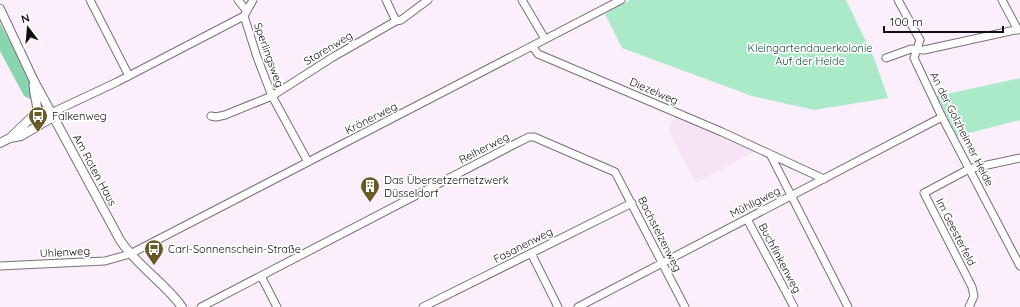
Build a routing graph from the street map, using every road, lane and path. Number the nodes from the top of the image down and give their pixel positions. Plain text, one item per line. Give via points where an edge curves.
1 (90, 0) edge
2 (238, 0) edge
3 (253, 0) edge
4 (386, 0) edge
5 (428, 0) edge
6 (522, 0) edge
7 (621, 0) edge
8 (898, 0) edge
9 (1002, 0) edge
10 (0, 9) edge
11 (245, 13) junction
12 (396, 21) junction
13 (1019, 29) edge
14 (545, 39) junction
15 (532, 46) junction
16 (917, 50) junction
17 (886, 58) dead end
18 (129, 76) junction
19 (34, 81) junction
20 (272, 96) junction
21 (37, 112) junction
22 (52, 114) junction
23 (211, 116) dead end
24 (942, 116) junction
25 (10, 138) junction
26 (0, 143) edge
27 (770, 154) junction
28 (1020, 158) edge
29 (308, 162) junction
30 (969, 170) junction
31 (615, 172) joint
32 (824, 179) junction
33 (790, 196) junction
34 (632, 203) junction
35 (747, 219) junction
36 (531, 253) junction
37 (130, 254) junction
38 (662, 263) junction
39 (0, 266) edge
40 (1020, 266) edge
41 (261, 276) junction
42 (182, 307) edge
43 (201, 307) edge
44 (277, 307) edge
45 (423, 307) edge
46 (558, 307) edge
47 (578, 307) edge
48 (685, 307) edge
49 (794, 307) edge
50 (848, 307) edge
51 (969, 307) edge

1 - 18 street
2 - 11 street, Sperlingsweg
3 - 11 street
4 - 12 street
5 - 12 street, Starenweg
6 - 14 street
7 - 14 street, Krönerweg
8 - 16 street, An der Golzheimer Heide via 920,40
9 - 13 street
10 - 19 street, Am Roten Haus
11 - 18 street
11 - 20 street, Sperlingsweg via 256,57
12 - 20 street, Starenweg
13 - 16 street
14 - 15 street, Krönerweg
15 - 27 street, Diezelweg via 538,54
15 - 29 street, Krönerweg
16 - 17 street via 911,49
16 - 24 street, An der Golzheimer Heide via 914,58
18 - 22 street
19 - 21 street
19 - 22 street, Am Roten Haus
20 - 23 street, Sperlingsweg via 225,115
20 - 29 street, Sperlingsweg
21 - 22 street
21 - 25 street
22 - 25 street via 21,136
22 - 37 street, Am Roten Haus
24 - 30 street, An der Golzheimer Heide
24 - 32 street, Mühligweg
25 - 26 street
27 - 32 street, Diezelweg
27 - 33 street
28 - 30 street
29 - 37 street, Krönerweg
30 - 40 street, An der Golzheimer Heide
30 - 51 street, Im Geesterfeld via 924,193 972,287 974,296
31 - 34 street, Bachstelzenweg
31 - 41 street, Reiherweg via 534,137 528,137
32 - 33 street, Mühligweg
33 - 35 street, Mühligweg
33 - 50 street
34 - 36 street, Fasanenweg
34 - 38 street, Bachstelzenweg
35 - 38 street, Mühligweg
35 - 49 street, Buchfinkenweg
36 - 45 street, Fasanenweg
36 - 46 street
37 - 39 street, Uhlenweg via 105,260
37 - 42 street, Am Roten Haus
38 - 47 street, Mühligweg
38 - 48 street, Bachstelzenweg
41 - 43 street, Reiherweg
41 - 44 street

